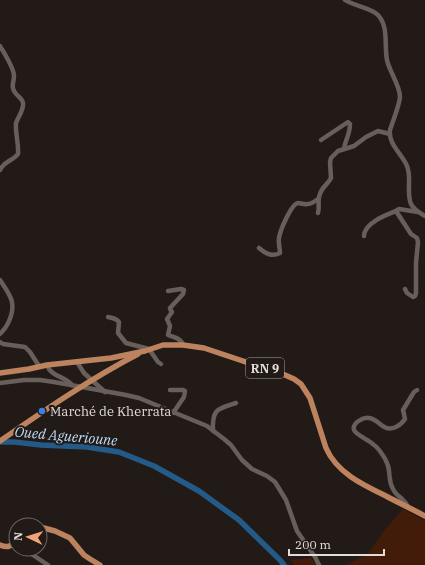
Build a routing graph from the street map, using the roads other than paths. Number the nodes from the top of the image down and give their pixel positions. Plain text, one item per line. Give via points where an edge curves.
1 (345, 0) edge
2 (0, 46) edge
3 (390, 134) junction
4 (321, 140) dead end
5 (344, 149) junction
6 (0, 170) edge
7 (318, 199) junction
8 (396, 211) junction
9 (318, 213) dead end
10 (420, 213) junction
11 (425, 216) edge
12 (364, 236) dead end
13 (259, 248) dead end
14 (0, 280) edge
15 (405, 289) dead end
16 (168, 291) dead end
17 (108, 317) dead end
18 (0, 334) edge
19 (0, 342) edge
20 (183, 345) junction
21 (147, 350) junction
22 (77, 362) junction
23 (161, 364) dead end
24 (47, 365) junction
25 (39, 366) junction
26 (0, 370) edge
27 (0, 373) edge
28 (0, 383) edge
29 (72, 386) junction
30 (170, 390) dead end
31 (417, 390) dead end
32 (105, 392) junction
33 (236, 403) dead end
34 (173, 413) junction
35 (213, 430) junction
36 (0, 441) edge
37 (408, 507) junction
38 (425, 516) edge
39 (48, 529) edge
40 (36, 557) edge
41 (48, 565) edge
42 (100, 565) edge
43 (319, 565) edge

1 - 3 street via 376,13 384,28 387,63 400,96
2 - 6 street via 13,71 13,91 24,104 16,128 18,154 7,161
3 - 5 street via 378,131 354,146
3 - 10 street via 391,141 408,168 412,206
4 - 5 street via 348,122 349,133
5 - 7 street via 331,158 331,178
7 - 9 street
7 - 13 street via 309,204 299,203 292,208 281,229 280,253 271,255
8 - 10 street via 399,209
8 - 12 street via 374,222 366,229
8 - 15 street via 418,242 415,296 410,295
10 - 11 street
14 - 18 street via 10,295 13,308 8,324
16 - 20 street via 184,290 170,308 172,312 167,319 170,326 168,335 182,341
17 - 21 street via 118,321 118,333 126,343
19 - 25 street via 25,347
20 - 21 main road, RN 9 via 164,345
20 - 37 main road, RN 9 via 204,348 298,381 310,398 326,448 334,461 349,476
21 - 22 main road, RN 9
21 - 23 street
21 - 36 main road via 80,387
22 - 24 main road, RN 9
22 - 32 street via 84,373
24 - 25 main road, RN 9
24 - 29 street via 51,372 68,380
25 - 26 main road, RN 9 via 28,365
25 - 27 main road, RN 9
28 - 29 street via 40,380
29 - 32 street
30 - 34 street via 185,391
31 - 37 street via 403,410 404,422 397,426 386,428 372,419 365,418 354,426 354,430 374,445 382,455 389,470 389,481 393,490
32 - 34 street via 138,398
33 - 35 street via 216,411 213,416
34 - 35 street
35 - 43 street via 231,445 252,469 275,482 286,500 297,531
37 - 38 main road, RN 9
39 - 42 main road via 70,538 84,555
40 - 41 street

